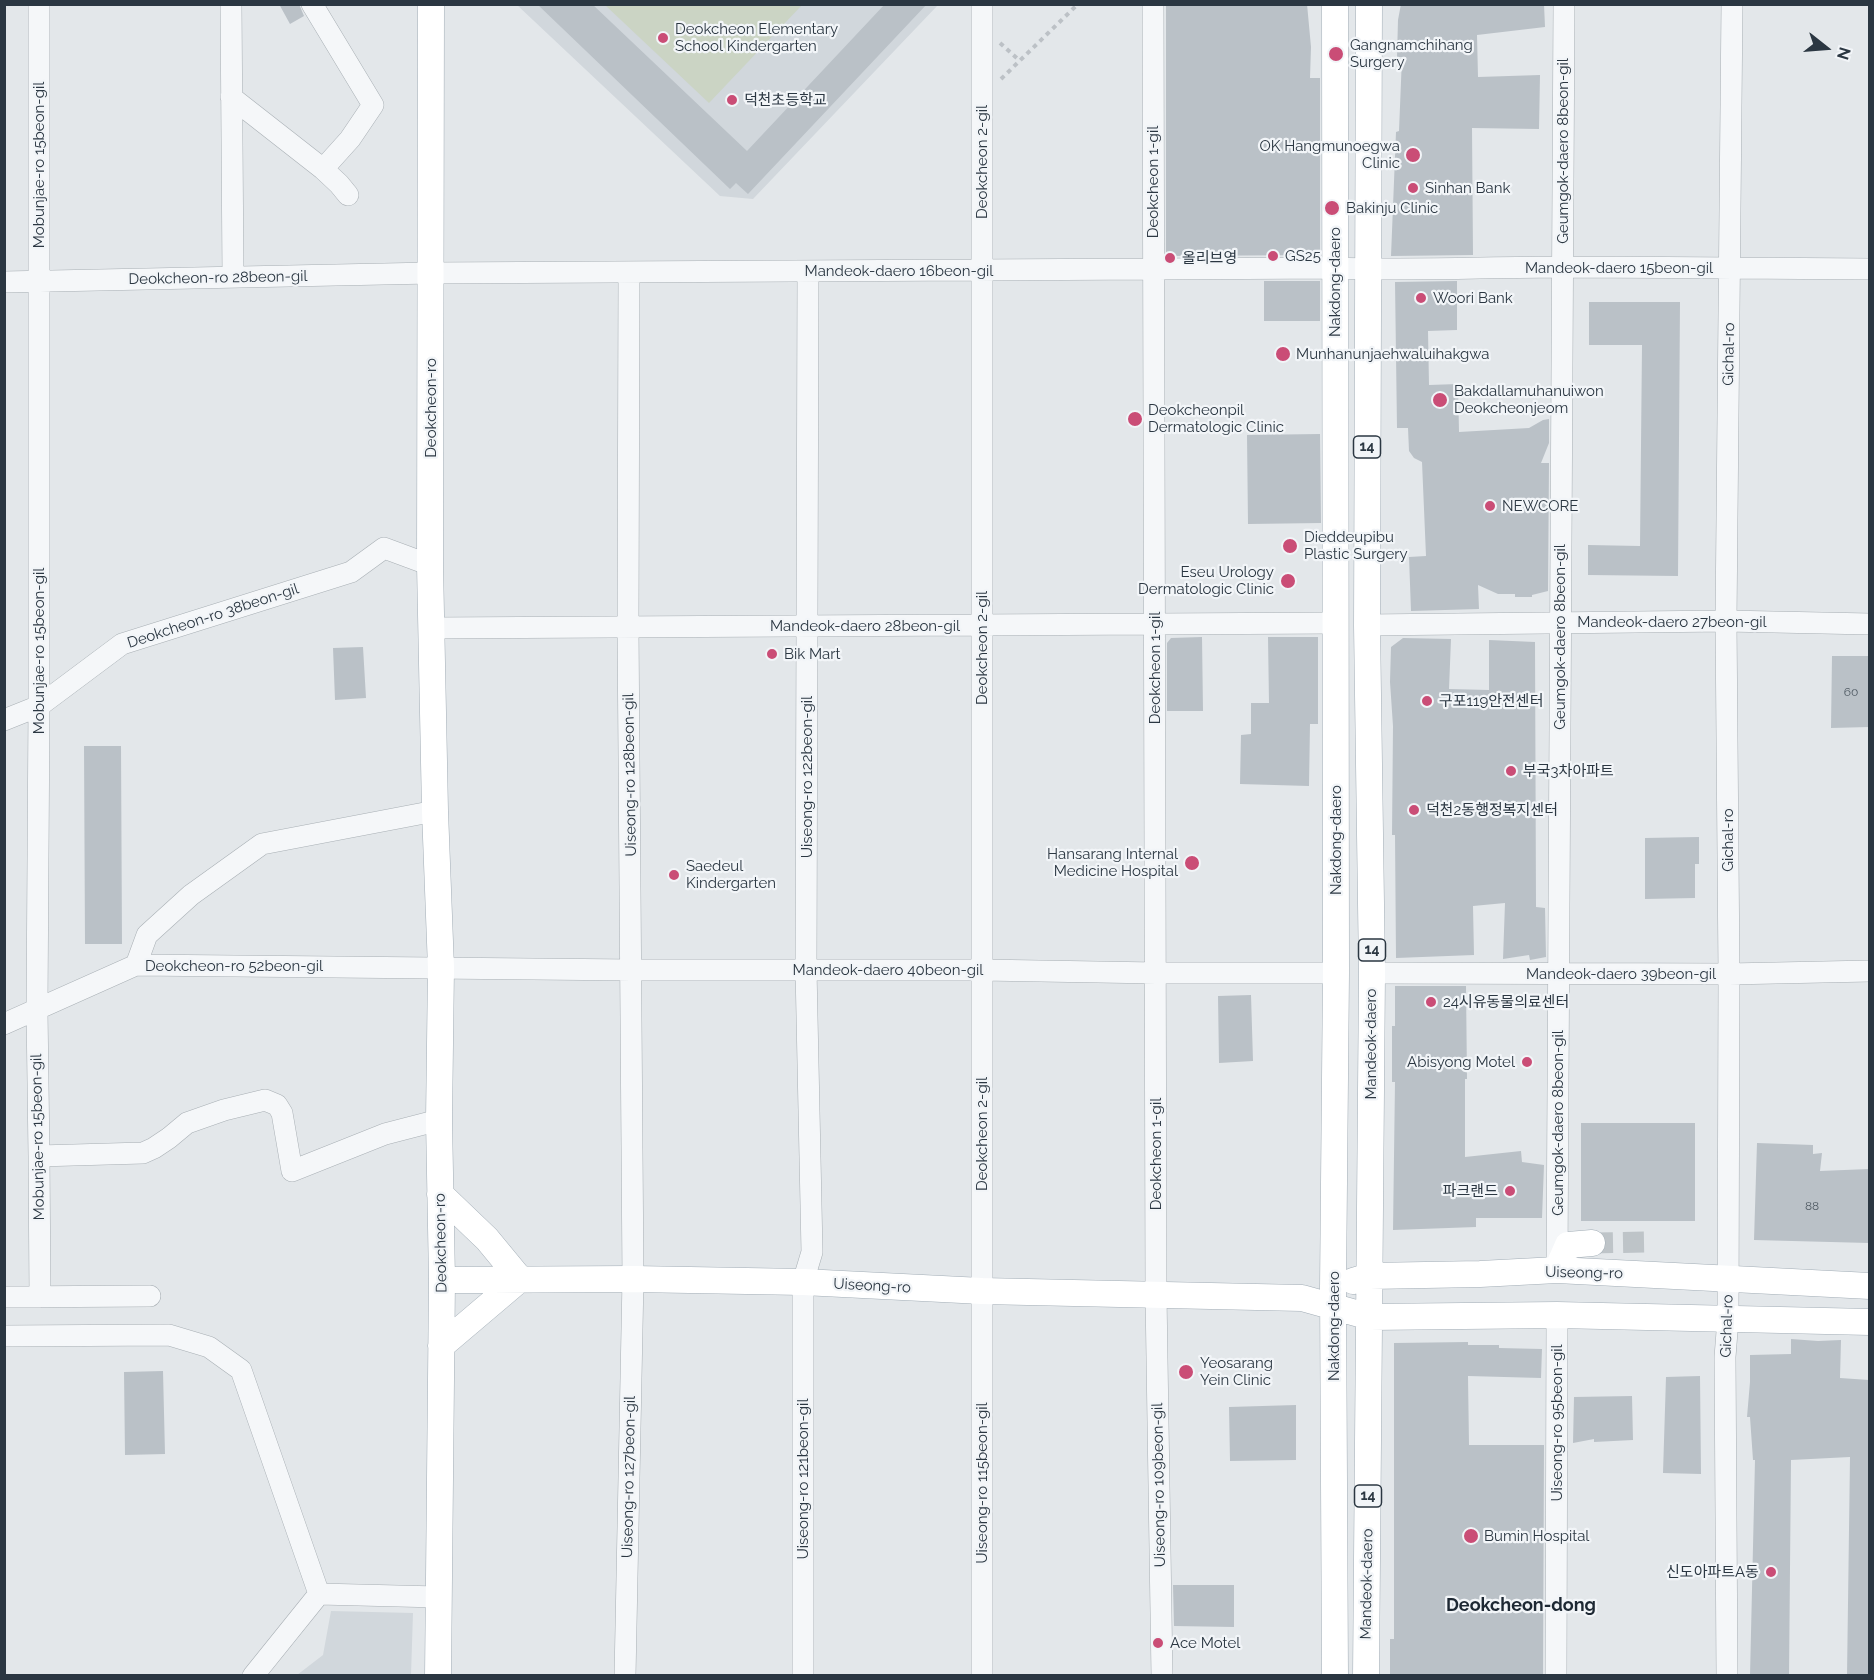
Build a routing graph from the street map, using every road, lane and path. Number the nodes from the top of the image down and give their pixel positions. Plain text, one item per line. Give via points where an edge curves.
1 (39, 4) edge
2 (231, 4) edge
3 (312, 4) edge
4 (431, 4) edge
5 (982, 4) edge
6 (1078, 4) edge
7 (1153, 4) edge
8 (1335, 4) edge
9 (1369, 4) edge
10 (1564, 4) edge
11 (1732, 4) edge
12 (982, 81) junction
13 (231, 97) junction
14 (323, 169) junction
15 (348, 195) dead end
16 (1563, 267) junction
17 (1335, 268) junction
18 (1154, 269) junction
19 (1368, 269) junction
20 (1730, 269) junction
21 (1869, 269) edge
22 (982, 270) junction
23 (808, 271) junction
24 (629, 272) junction
25 (431, 273) junction
26 (233, 277) junction
27 (39, 281) junction
28 (4, 282) edge
29 (430, 565) junction
30 (1726, 621) junction
31 (1560, 622) junction
32 (1335, 623) junction
33 (1155, 624) junction
34 (1869, 624) edge
35 (1367, 625) junction
36 (807, 626) junction
37 (982, 626) junction
38 (628, 627) junction
39 (431, 628) junction
40 (39, 706) junction
41 (4, 720) edge
42 (435, 811) junction
43 (136, 965) junction
44 (441, 968) junction
45 (806, 969) junction
46 (632, 970) junction
47 (982, 970) junction
48 (1869, 971) edge
49 (1156, 973) junction
50 (1336, 973) junction
51 (1372, 973) junction
52 (1559, 974) junction
53 (1729, 974) junction
54 (37, 1010) junction
55 (4, 1024) edge
56 (439, 1120) junction
57 (39, 1156) junction
58 (440, 1194) junction
59 (1592, 1243) tunnel mouth
60 (1557, 1270) junction
61 (1480, 1274) junction
62 (1370, 1276) junction
63 (1728, 1278) junction
64 (520, 1279) junction
65 (633, 1279) junction
66 (442, 1280) junction
67 (803, 1282) junction
68 (1869, 1286) edge
69 (982, 1291) junction
70 (1156, 1295) junction
71 (150, 1296) dead end
72 (4, 1297) edge
73 (40, 1297) junction
74 (1333, 1297) junction
75 (1546, 1310) junction
76 (1476, 1315) junction
77 (1370, 1317) junction
78 (1728, 1319) junction
79 (1869, 1322) edge
80 (4, 1336) edge
81 (441, 1346) junction
82 (319, 1594) junction
83 (438, 1597) junction
84 (253, 1676) edge
85 (438, 1676) edge
86 (625, 1676) edge
87 (803, 1676) edge
88 (982, 1676) edge
89 (1162, 1676) edge
90 (1335, 1676) edge
91 (1366, 1676) edge
92 (1556, 1676) edge
93 (1727, 1676) edge

1 - 27 street, Mobunjae-ro 15beon-gil
2 - 13 street
3 - 14 street via 373,105
4 - 25 main road, Deokcheon-ro
5 - 12 street, Deokcheon 2-gil
6 - 12 path via 1000,80
7 - 18 street, Deokcheon 1-gil
8 - 17 main road, Nakdong-daero
9 - 19 main road, Mandeok-daero
10 - 16 street, Geumgok-daero 8beon-gil
11 - 20 street, Gichal-ro
12 - 22 street, Deokcheon 2-gil
13 - 14 street
13 - 26 street
14 - 15 street
16 - 19 street, Mandeok-daero 15beon-gil
16 - 20 street, Mandeok-daero 15beon-gil
16 - 31 street, Geumgok-daero 8beon-gil
17 - 18 street, Mandeok-daero 16beon-gil
17 - 19 street, Mandeok-daero 16beon-gil
17 - 32 main road, Nakdong-daero
18 - 22 street, Mandeok-daero 16beon-gil
18 - 33 street, Deokcheon 1-gil
19 - 35 main road, Mandeok-daero / 14
20 - 21 street, Mandeok-daero 15beon-gil
20 - 30 street, Gichal-ro
22 - 23 street, Mandeok-daero 16beon-gil
22 - 37 street, Deokcheon 2-gil
23 - 24 street, Mandeok-daero 16beon-gil
23 - 36 street, Uiseong-ro 122beon-gil
24 - 25 street, Mandeok-daero 16beon-gil
24 - 38 street, Uiseong-ro 128beon-gil
25 - 26 street, Deokcheon-ro 28beon-gil
25 - 29 main road, Deokcheon-ro
26 - 27 street, Deokcheon-ro 28beon-gil
27 - 28 street, Deokcheon-ro 28beon-gil
27 - 40 street, Mobunjae-ro 15beon-gil
29 - 39 main road, Deokcheon-ro
29 - 40 street, Deokcheon-ro 38beon-gil via 384,548 351,572 122,644
30 - 31 street, Mandeok-daero 27beon-gil
30 - 34 street, Mandeok-daero 27beon-gil
30 - 53 street, Gichal-ro
31 - 35 street, Mandeok-daero 27beon-gil
31 - 52 street, Geumgok-daero 8beon-gil
32 - 33 street, Mandeok-daero 28beon-gil
32 - 50 main road, Nakdong-daero
33 - 37 street, Mandeok-daero 28beon-gil
33 - 49 street, Deokcheon 1-gil
35 - 51 main road, Mandeok-daero / 14
36 - 37 street, Mandeok-daero 28beon-gil
36 - 38 street, Mandeok-daero 28beon-gil
36 - 45 street, Uiseong-ro 122beon-gil
37 - 47 street, Deokcheon 2-gil
38 - 39 street, Mandeok-daero 28beon-gil
38 - 46 street, Uiseong-ro 128beon-gil
39 - 42 main road, Deokcheon-ro
40 - 41 street, Deokcheon-ro 38beon-gil
40 - 54 street, Mobunjae-ro 15beon-gil
42 - 43 street via 262,844 191,895 147,935
42 - 44 main road, Deokcheon-ro
43 - 44 street, Deokcheon-ro 52beon-gil
43 - 54 street, Deokcheon-ro 52beon-gil
44 - 46 street, Mandeok-daero 40beon-gil
44 - 56 main road, Deokcheon-ro
45 - 46 street, Mandeok-daero 40beon-gil
45 - 47 street, Mandeok-daero 40beon-gil
45 - 67 street, Uiseong-ro 122beon-gil via 812,1252
46 - 65 street, Uiseong-ro 128beon-gil
47 - 49 street, Mandeok-daero 40beon-gil
47 - 69 street, Deokcheon 2-gil
48 - 53 street, Mandeok-daero 39beon-gil
49 - 50 street, Mandeok-daero 40beon-gil
49 - 70 street, Deokcheon 1-gil
50 - 74 main road, Nakdong-daero
51 - 52 street, Mandeok-daero 39beon-gil
51 - 62 main road, Mandeok-daero / 14
52 - 53 street, Mandeok-daero 39beon-gil
52 - 60 street, Geumgok-daero 8beon-gil
53 - 63 street, Gichal-ro
54 - 55 street, Deokcheon-ro 52beon-gil
54 - 57 street, Mobunjae-ro 15beon-gil
56 - 57 street via 385,1134 292,1171 282,1113 277,1104 265,1100 187,1123 143,1153
56 - 58 main road, Deokcheon-ro
57 - 73 street, Mobunjae-ro 15beon-gil
58 - 64 main road via 487,1239
58 - 66 main road, Deokcheon-ro
59 - 60 main road via 1568,1245
60 - 61 main road, Uiseong-ro
60 - 63 main road, Uiseong-ro
61 - 62 main road, Uiseong-ro
61 - 76 main road via 1455,1283 1446,1295 1452,1306
62 - 74 main road, Uiseong-ro
62 - 77 main road, Mandeok-daero / 14
63 - 68 main road, Uiseong-ro
63 - 78 street, Gichal-ro
64 - 65 main road, Uiseong-ro
64 - 66 main road, Uiseong-ro
64 - 81 main road
65 - 67 main road, Uiseong-ro
65 - 86 street, Uiseong-ro 127beon-gil
66 - 81 main road, Deokcheon-ro
67 - 69 main road, Uiseong-ro
67 - 87 street, Uiseong-ro 121beon-gil
69 - 70 main road, Uiseong-ro
69 - 88 street, Uiseong-ro 115beon-gil
70 - 74 main road, Uiseong-ro
70 - 89 street, Uiseong-ro 109beon-gil
71 - 73 street
72 - 73 street
74 - 77 main road
74 - 90 main road, Nakdong-daero
75 - 76 main road via 1487,1305
75 - 78 main road
75 - 92 street, Uiseong-ro 95beon-gil
76 - 77 main road
77 - 91 main road, Mandeok-daero / 14
78 - 79 main road
78 - 93 street, Gichal-ro
80 - 82 street via 170,1335 208,1347 241,1370
81 - 83 main road, Deokcheon-ro
82 - 83 street
82 - 84 street
83 - 85 main road, Deokcheon-ro

